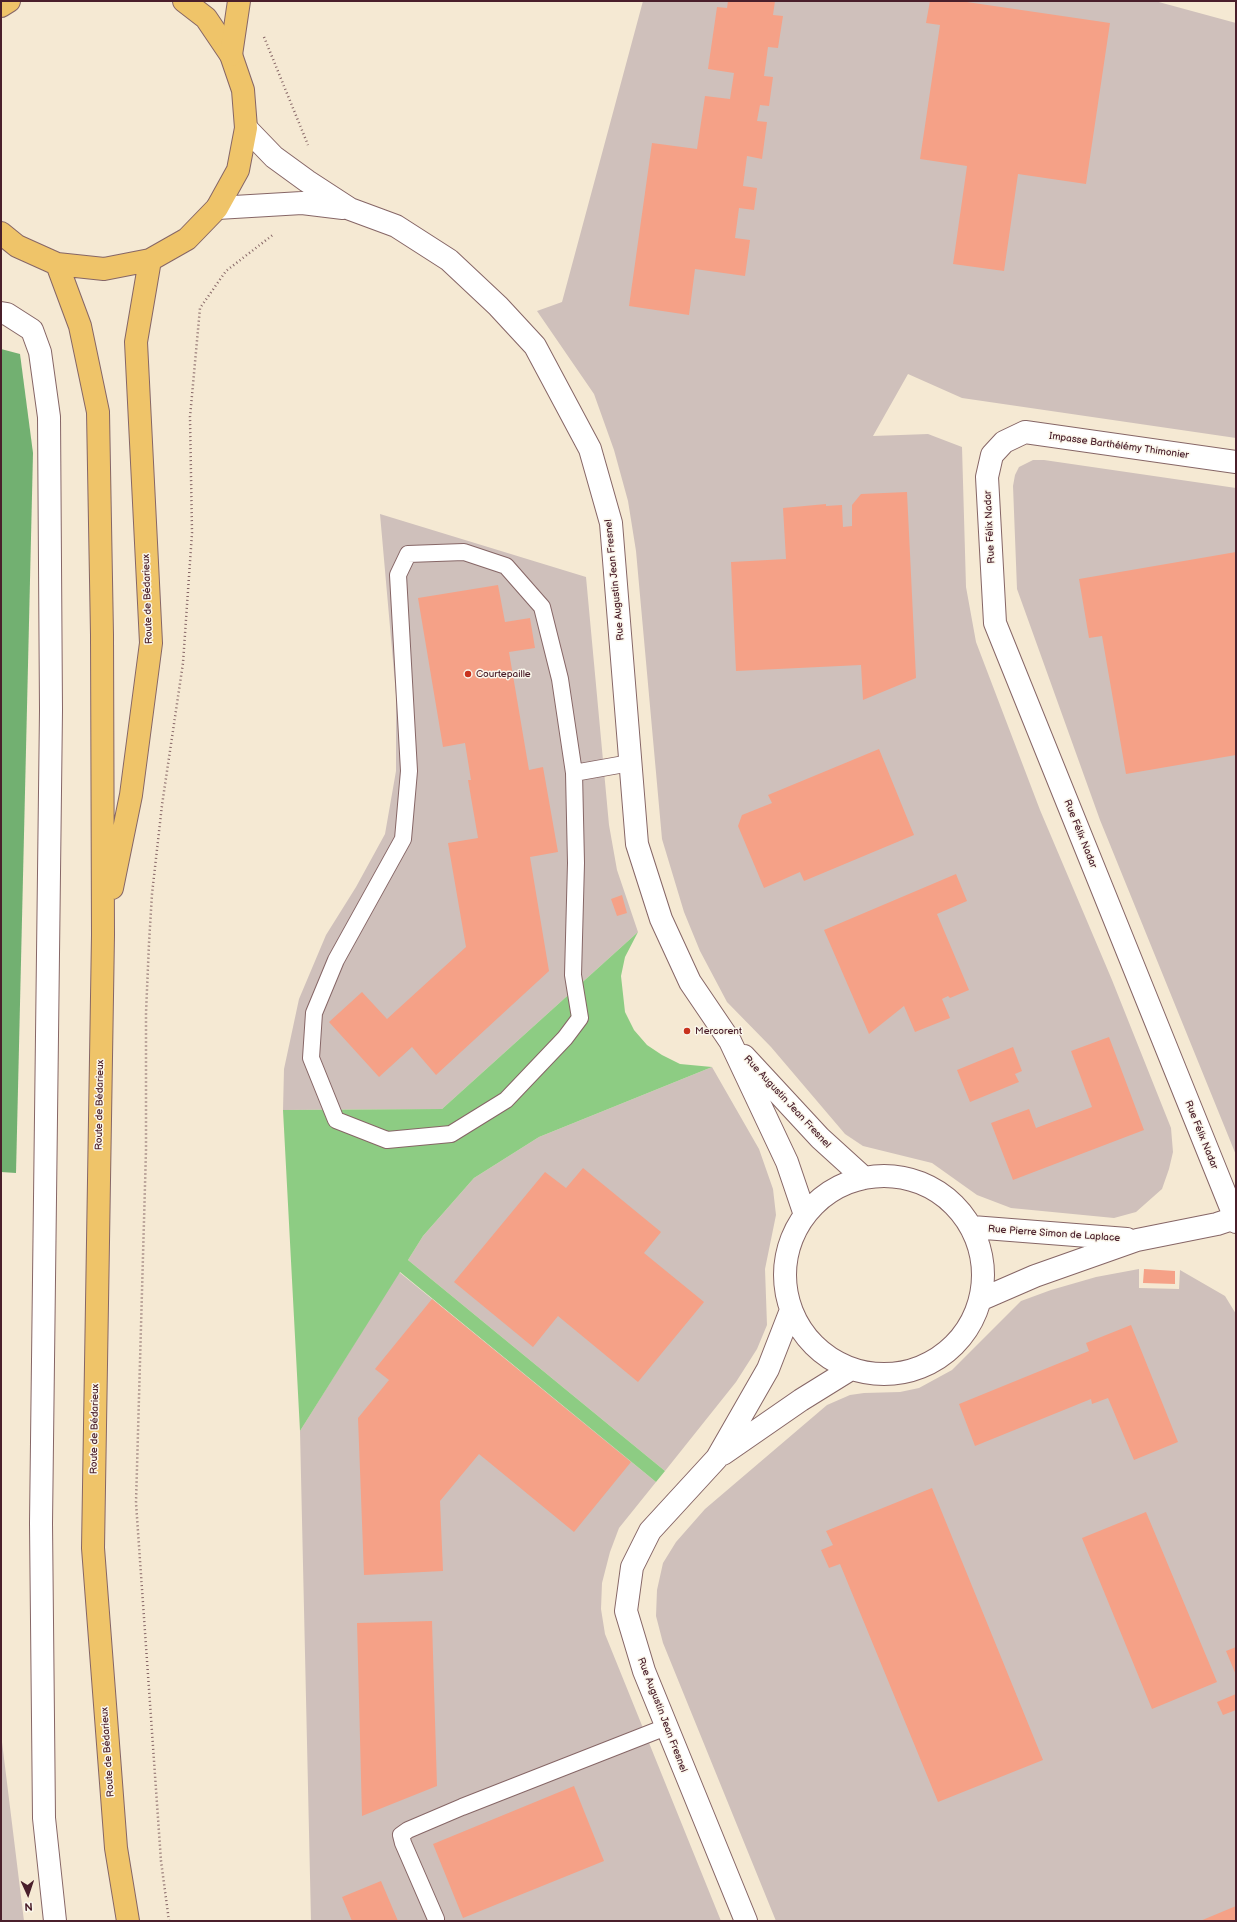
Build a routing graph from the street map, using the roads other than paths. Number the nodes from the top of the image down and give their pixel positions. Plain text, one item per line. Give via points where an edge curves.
1 (9, 1) edge
2 (184, 1) edge
3 (239, 1) edge
4 (1, 6) edge
5 (231, 55) junction
6 (246, 128) junction
7 (218, 208) junction
8 (350, 209) junction
9 (1, 233) edge
10 (150, 260) junction
11 (57, 264) junction
12 (1, 313) edge
13 (1004, 442) joint
14 (1236, 462) edge
15 (630, 763) junction
16 (574, 772) junction
17 (103, 935) junction
18 (730, 1041) junction
19 (864, 1178) junction
20 (805, 1215) junction
21 (1235, 1220) edge
22 (972, 1227) junction
23 (1137, 1240) junction
24 (982, 1299) junction
25 (791, 1310) junction
26 (851, 1369) junction
27 (717, 1458) junction
28 (666, 1727) junction
29 (436, 1919) dead end
30 (55, 1921) edge
31 (128, 1921) edge
32 (746, 1921) edge

1 - 4 main road
2 - 5 main road via 206,18
3 - 5 main road
5 - 6 main road via 243,90
6 - 7 main road via 238,170
6 - 8 street, Rue Augustin Jean Fresnel via 274,157
7 - 8 street, Rue Augustin Jean Fresnel via 302,203
7 - 10 main road via 188,239
8 - 15 street, Rue Augustin Jean Fresnel via 396,226 449,260 498,306 535,346 590,449 610,523
9 - 11 main road via 17,246
10 - 11 main road via 104,269
10 - 17 main road, Route de Bédarieux via 136,342 151,643 131,795
11 - 17 main road, Route de Bédarieux via 80,326 98,412
12 - 30 street via 7,314 32,330 40,352 49,417 51,710 40,1523 44,1818
13 - 14 street, Impasse Barthélémy Thimonier via 1025,432
13 - 21 street, Rue Félix Nadar via 992,455 987,477 995,622
15 - 16 lane
15 - 18 street, Rue Augustin Jean Fresnel via 637,844 661,919 690,982
16 - 16 lane via 560,679 542,607 506,566 464,552 408,554 398,575 409,771 403,839 336,960 314,1012 311,1058 336,1120 387,1140 451,1134 506,1100 565,1038 580,1018 573,975 576,863
17 - 31 main road, Route de Bédarieux via 92,1548 116,1848
18 - 19 street, Rue Augustin Jean Fresnel via 820,1138
18 - 20 street, Rue Augustin Jean Fresnel via 787,1162
19 - 20 street via 828,1194
19 - 22 street via 896,1177 926,1185 952,1202
20 - 25 street via 792,1237 786,1261 785,1286
21 - 23 street, Rue Pierre Simon de Laplace
22 - 23 street, Rue Pierre Simon de Laplace
22 - 24 street via 981,1250 984,1274
23 - 24 street, Rue Pierre Simon de Laplace via 1035,1276
24 - 26 street via 968,1330 946,1354 917,1369 884,1375
25 - 26 street via 805,1335 826,1356
25 - 27 street, Rue Augustin Jean Fresnel via 768,1369
26 - 27 street, Rue Augustin Jean Fresnel
27 - 28 street, Rue Augustin Jean Fresnel via 650,1531 632,1567 626,1611 644,1671
28 - 29 lane via 462,1807 401,1835
28 - 32 street, Rue Augustin Jean Fresnel

